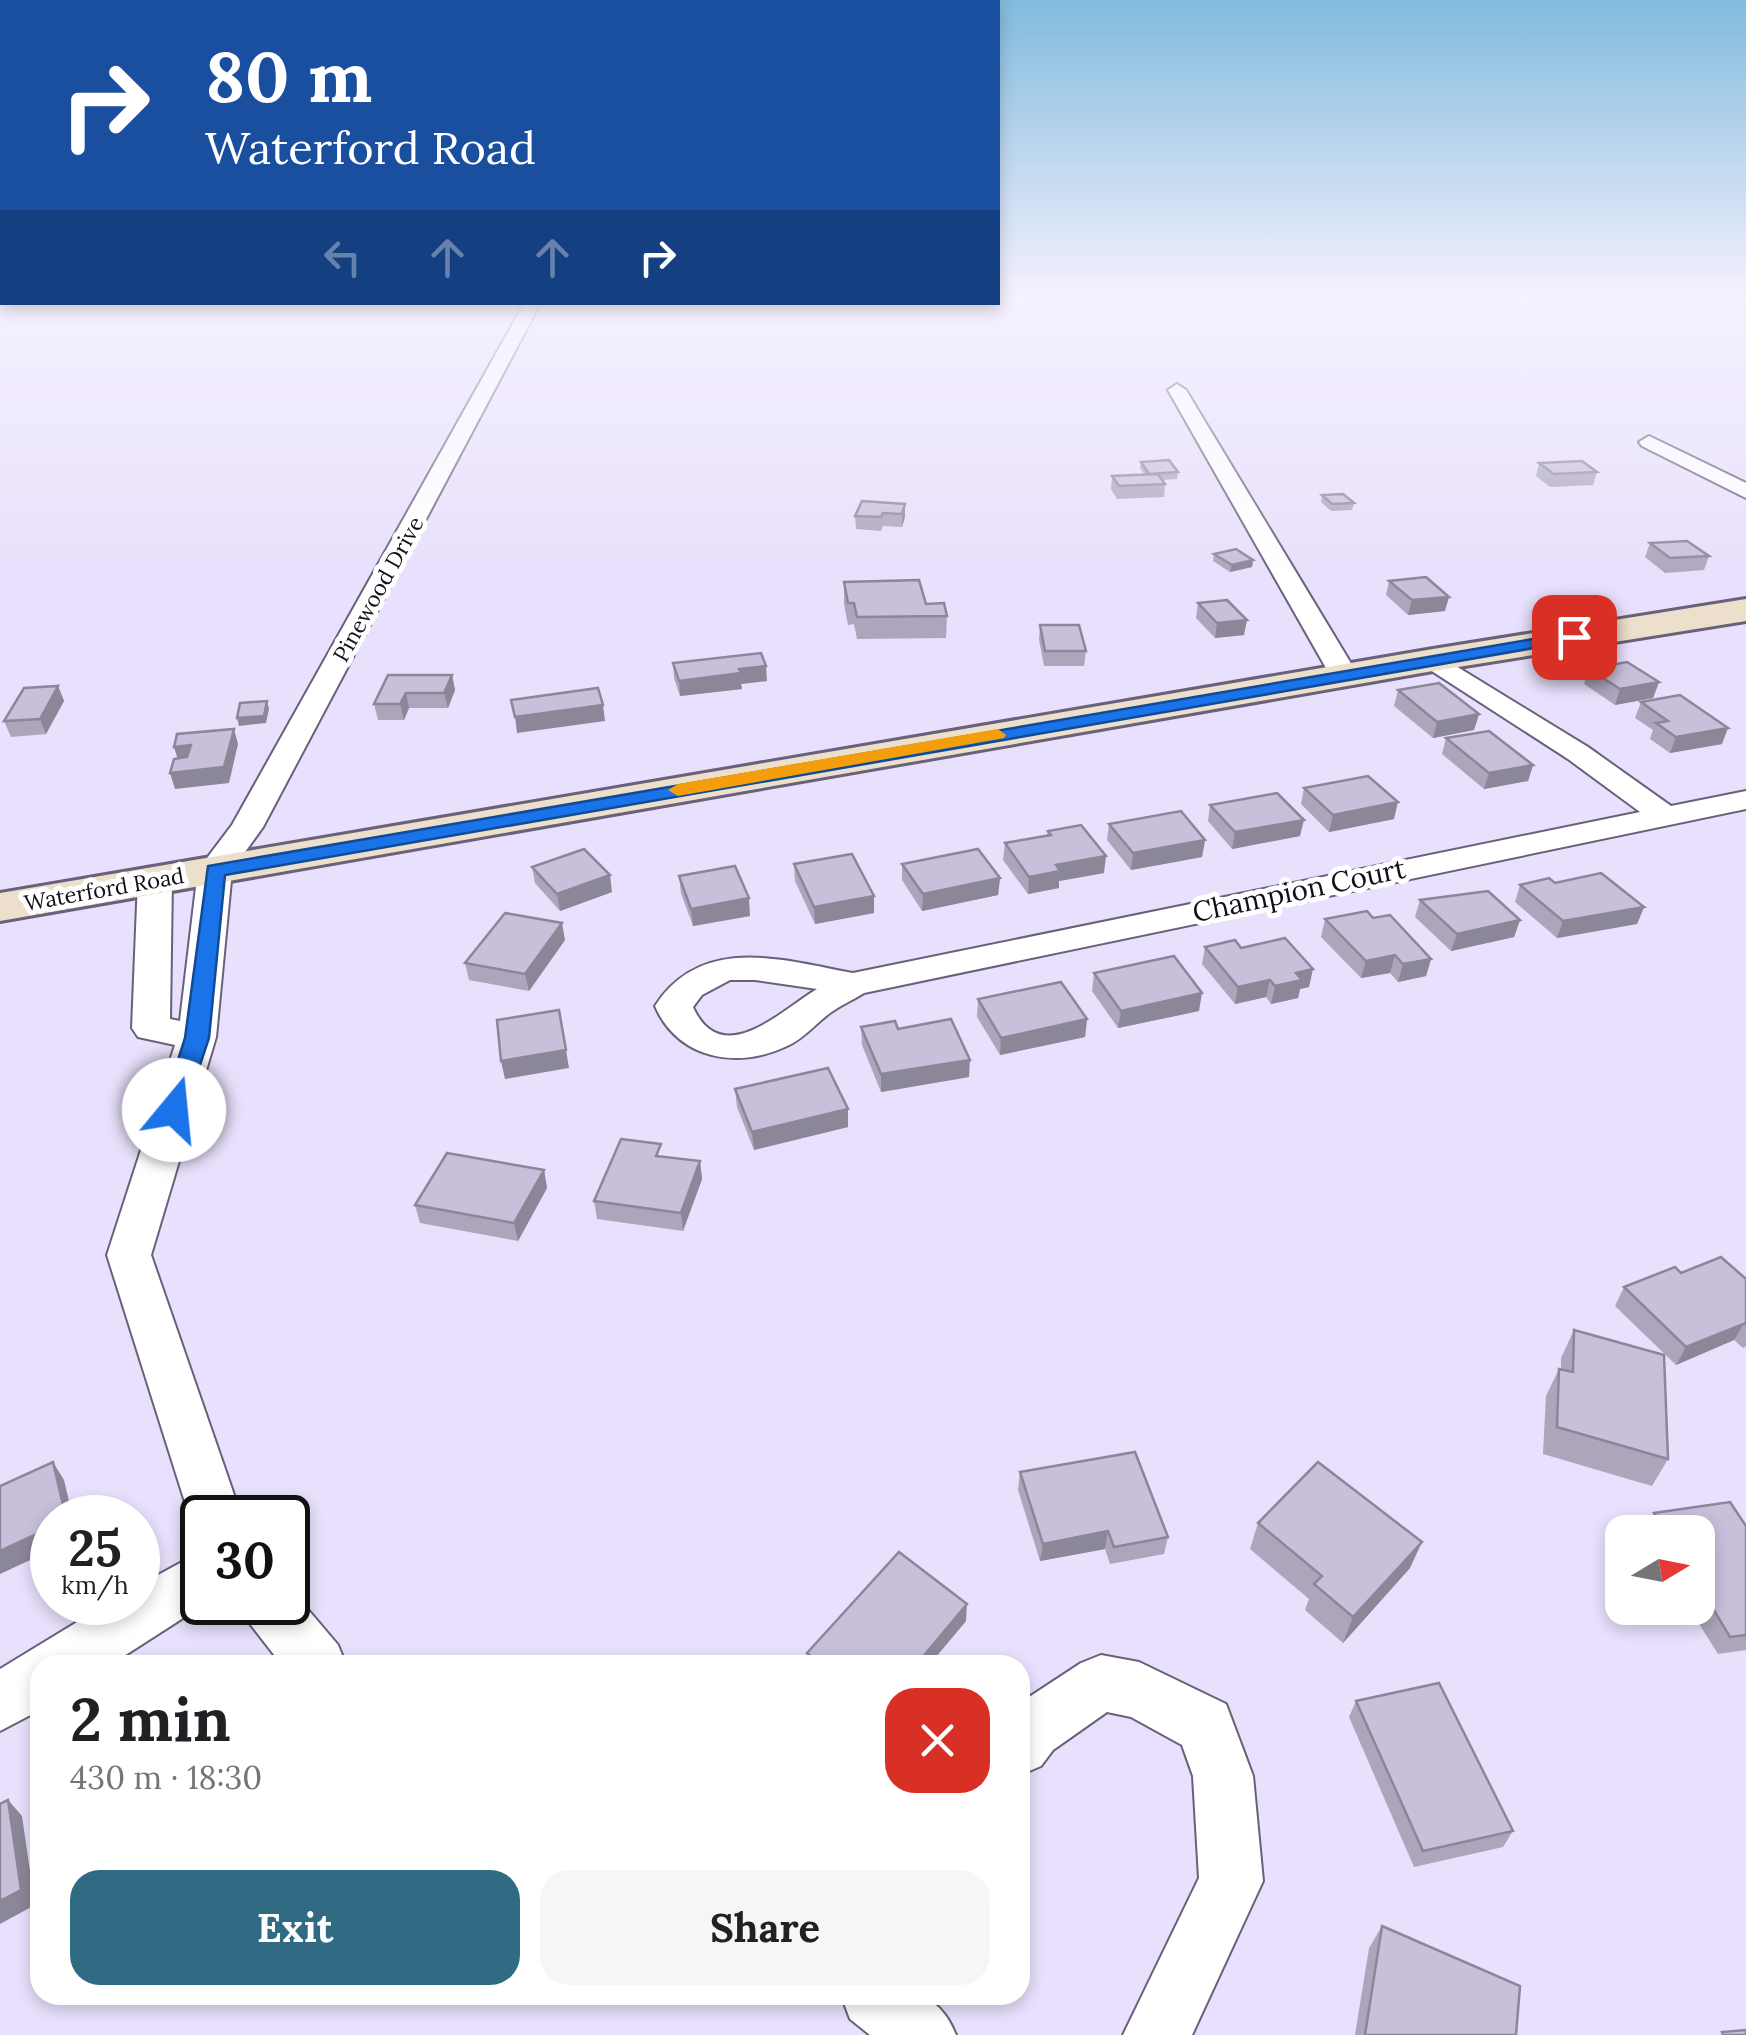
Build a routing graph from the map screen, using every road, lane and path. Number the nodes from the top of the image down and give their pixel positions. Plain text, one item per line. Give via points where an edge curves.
1 (485, 390) edge
2 (1176, 390) dead end
3 (1648, 442) dead end
4 (1746, 492) edge
5 (1746, 610) edge
6 (1452, 656) junction
7 (1344, 675) junction
8 (1746, 800) edge
9 (1662, 814) junction
10 (215, 870) junction
11 (155, 880) junction
12 (0, 906) edge
13 (853, 984) dead end
14 (197, 1038) junction
15 (208, 1495) edge
16 (180, 1590) edge
17 (285, 1625) edge
18 (75, 1655) edge
19 (310, 1655) edge
20 (30, 1683) edge
21 (0, 1702) edge
22 (1030, 1732) edge
23 (886, 2005) edge
24 (922, 2035) edge
25 (1157, 2035) edge

1 - 10 street, Pinewood Drive via 248,827
2 - 7 street
3 - 4 street
5 - 6 main road, Waterford Road
6 - 7 main road, Waterford Road
6 - 9 street
7 - 10 main road, Waterford Road
8 - 9 street, Champion Court
9 - 13 street, Champion Court
10 - 11 main road, Waterford Road
10 - 14 street
11 - 12 main road, Waterford Road
11 - 14 street via 152,1028
14 - 15 street via 129,1256
16 - 18 street
17 - 19 street
20 - 21 street
22 - 25 street via 1101,1683 1140,1690 1205,1725 1223,1776 1230,1881
23 - 24 street

